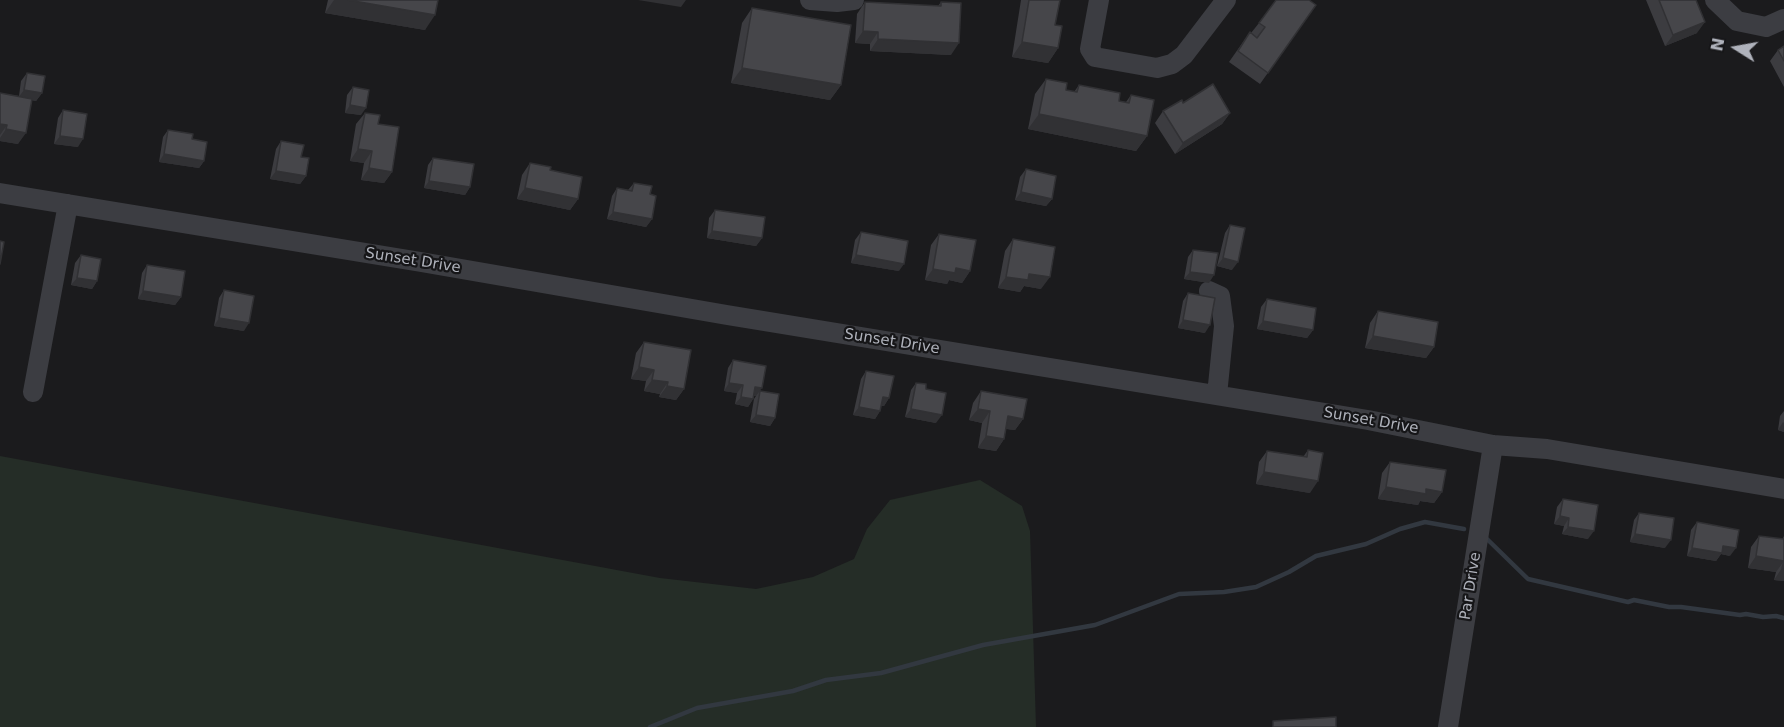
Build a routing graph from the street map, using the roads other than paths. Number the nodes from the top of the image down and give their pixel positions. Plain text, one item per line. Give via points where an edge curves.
1 (810, 0) edge
2 (854, 0) edge
3 (1099, 0) edge
4 (1226, 0) edge
5 (1715, 0) edge
6 (1784, 19) edge
7 (0, 193) edge
8 (68, 204) junction
9 (1209, 291) dead end
10 (33, 392) dead end
11 (1217, 395) junction
12 (1493, 445) junction
13 (1784, 489) edge
14 (1448, 727) edge

1 - 2 street
3 - 4 street via 1090,49 1095,57 1156,68 1172,64 1184,55
5 - 6 street via 1737,21 1766,27
7 - 8 street, Sunset Drive
8 - 10 street
8 - 11 street, Sunset Drive
9 - 11 street via 1220,296 1224,326
11 - 12 street, Sunset Drive
12 - 13 street, Sunset Drive via 1547,449
12 - 14 street, Par Drive

